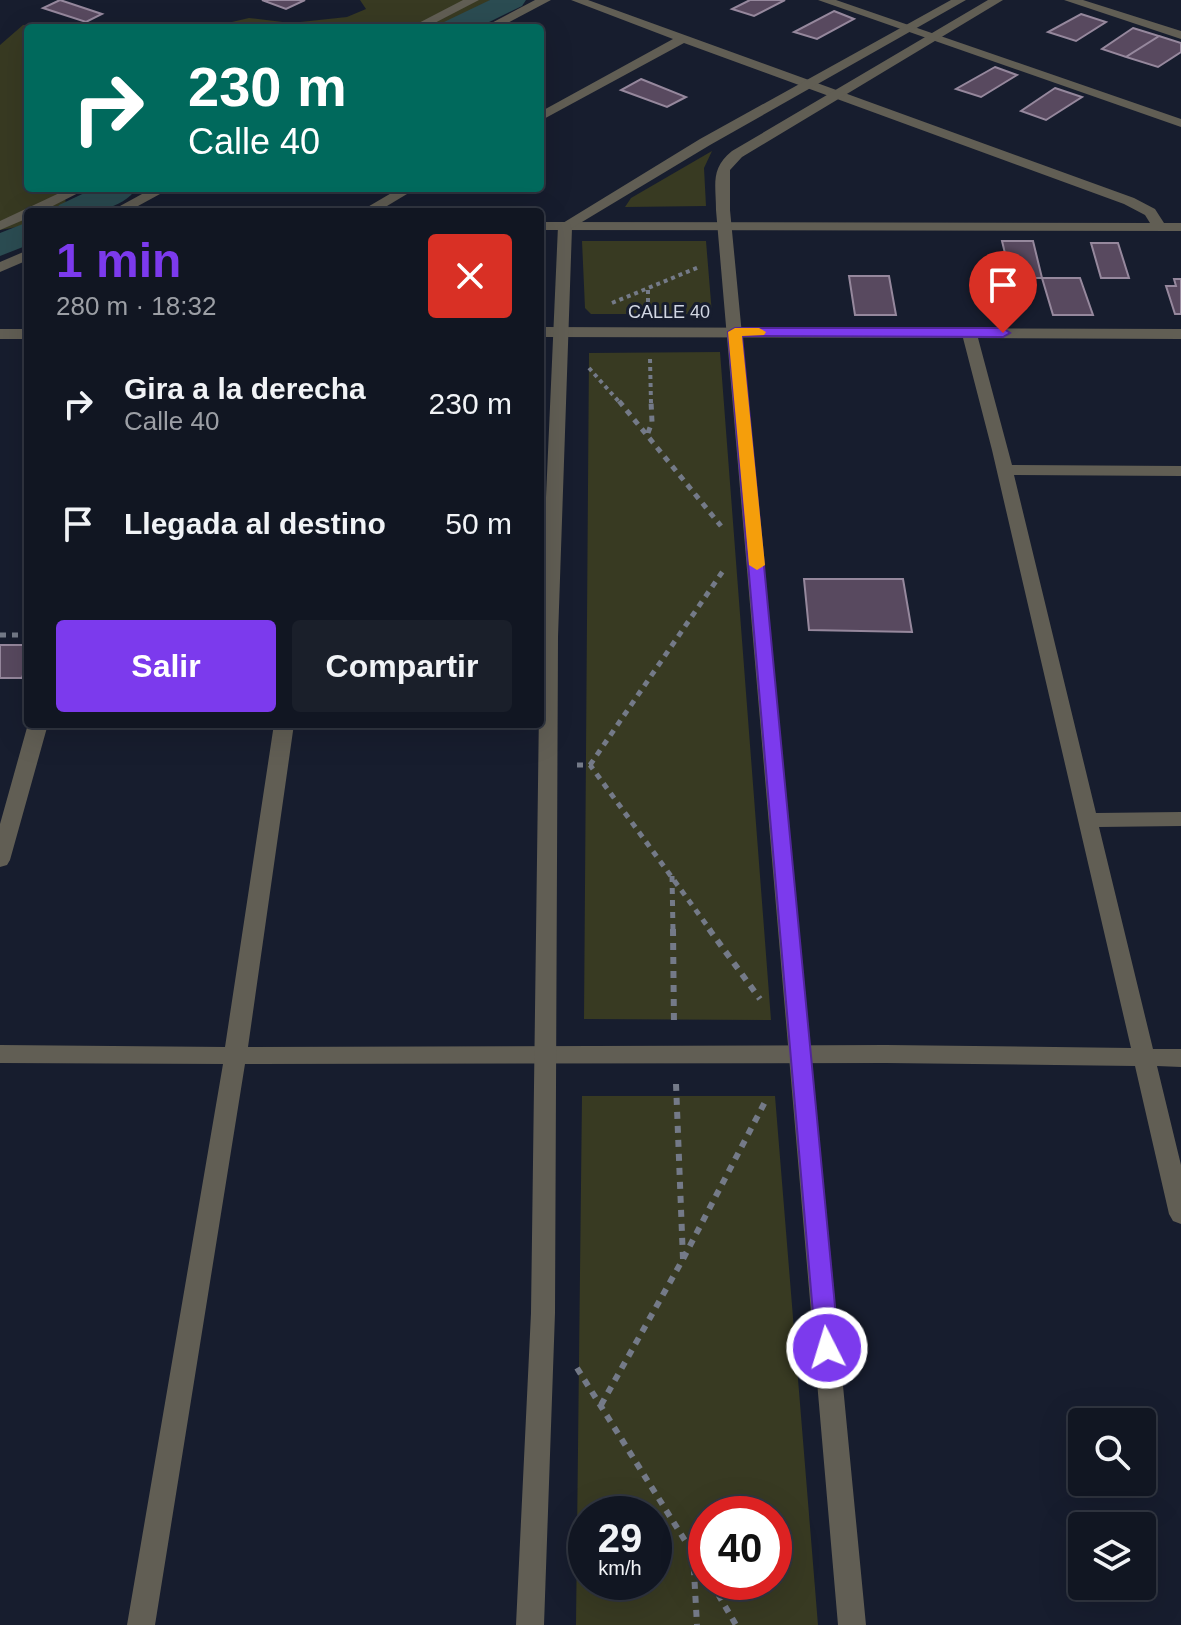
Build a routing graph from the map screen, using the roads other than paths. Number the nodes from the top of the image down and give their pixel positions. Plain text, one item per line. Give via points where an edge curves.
1 (473, 0) edge
2 (545, 0) edge
3 (577, 0) edge
4 (824, 0) edge
5 (960, 0) edge
6 (997, 0) edge
7 (1070, 0) edge
8 (423, 24) edge
9 (496, 24) edge
10 (909, 29) junction
11 (1181, 35) edge
12 (684, 38) junction
13 (935, 38) junction
14 (812, 84) junction
15 (838, 94) junction
16 (544, 115) edge
17 (1181, 123) edge
18 (72, 192) edge
19 (156, 192) edge
20 (403, 192) edge
21 (38, 208) edge
22 (124, 208) edge
23 (373, 208) edge
24 (24, 214) edge
25 (0, 226) edge
26 (544, 226) edge
27 (565, 226) junction
28 (725, 226) junction
29 (1160, 227) junction
30 (1181, 227) edge
31 (24, 256) edge
32 (0, 268) edge
33 (550, 332) edge
34 (735, 332) junction
35 (969, 333) junction
36 (0, 334) edge
37 (24, 334) edge
38 (1181, 334) edge
39 (1005, 470) junction
40 (1181, 471) edge
41 (37, 728) edge
42 (283, 728) edge
43 (1181, 819) edge
44 (1087, 820) junction
45 (0, 860) edge
46 (0, 1054) edge
47 (545, 1056) junction
48 (802, 1056) junction
49 (235, 1057) junction
50 (1144, 1057) junction
51 (1181, 1058) edge
52 (1181, 1214) edge
53 (141, 1625) edge
54 (530, 1625) edge
55 (852, 1625) edge

1 - 8 street
2 - 9 street
3 - 12 street
4 - 10 street
5 - 10 street
6 - 13 street
7 - 11 street
10 - 13 street
10 - 14 street
12 - 14 street
12 - 16 street
13 - 15 street
13 - 17 street
14 - 15 street
14 - 27 street
15 - 28 street via 725,164
15 - 29 street via 1129,201 1150,212
18 - 21 street
19 - 22 street
20 - 23 street
24 - 25 street
26 - 27 street
27 - 28 street
27 - 33 street
28 - 29 street
28 - 34 street
29 - 30 street
31 - 32 street
33 - 34 street, CALLE 40
33 - 47 street
34 - 35 street, CALLE 40
34 - 48 street
35 - 38 street, CALLE 40
35 - 39 street
36 - 37 street
39 - 40 street
39 - 44 street
41 - 45 street
42 - 49 street
43 - 44 street
44 - 50 street
46 - 49 street
47 - 48 street
47 - 49 street
47 - 54 street via 543,1313
48 - 50 street
48 - 55 street
49 - 53 street
50 - 51 street
50 - 52 street

